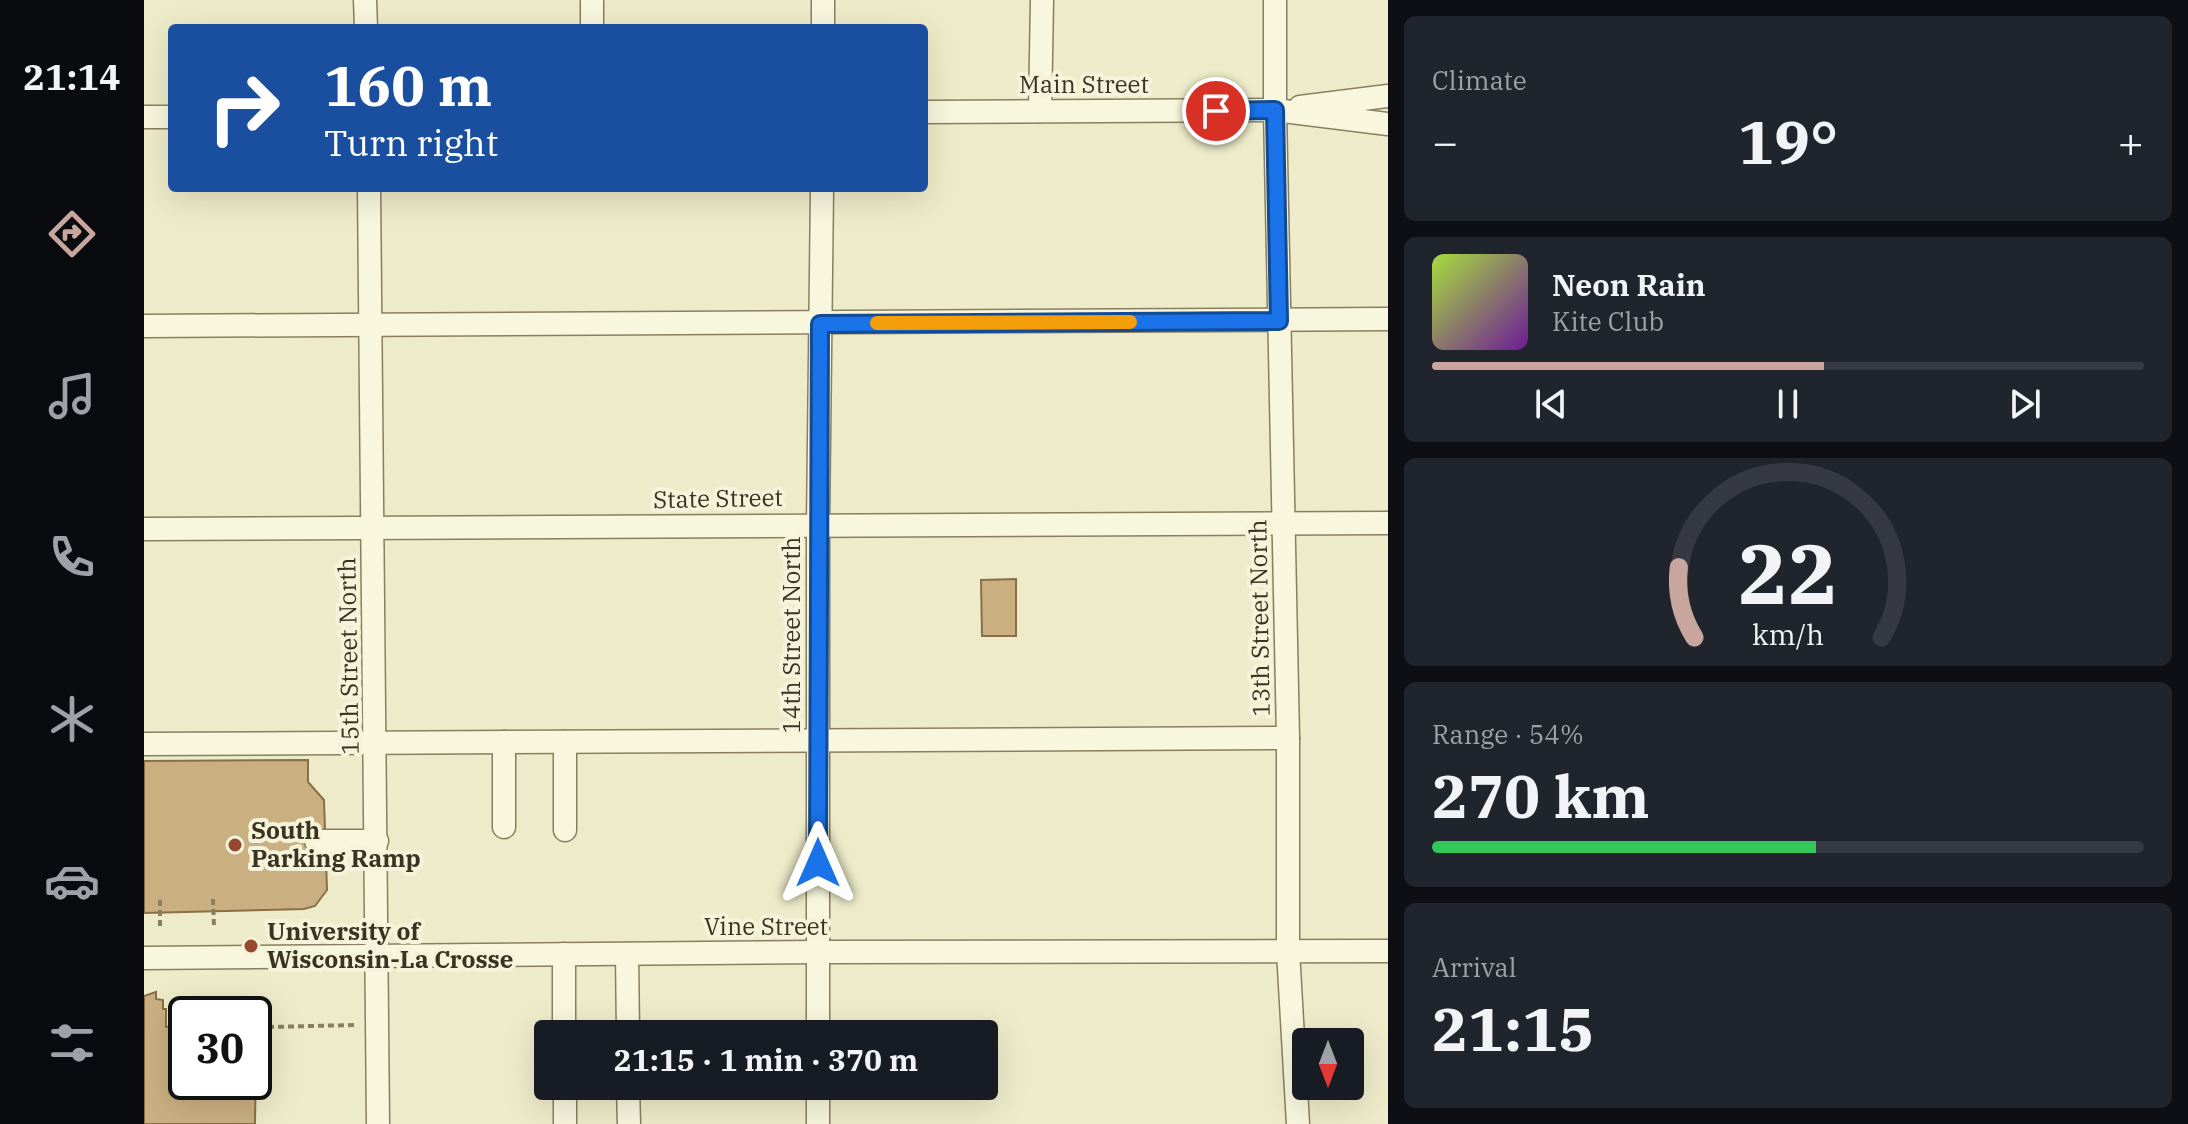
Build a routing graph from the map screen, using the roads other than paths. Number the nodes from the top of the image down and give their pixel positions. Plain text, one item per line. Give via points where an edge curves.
1 (365, 0) edge
2 (592, 0) edge
3 (823, 0) edge
4 (1042, 0) edge
5 (1275, 0) edge
6 (366, 24) edge
7 (592, 24) edge
8 (823, 24) edge
9 (1388, 96) edge
10 (1275, 110) junction
11 (1040, 111) junction
12 (928, 112) edge
13 (144, 117) edge
14 (168, 117) edge
15 (1388, 124) edge
16 (369, 192) edge
17 (822, 192) edge
18 (1388, 319) edge
19 (1279, 321) junction
20 (820, 324) junction
21 (370, 325) junction
22 (144, 326) edge
23 (1284, 523) junction
24 (1388, 523) edge
25 (818, 524) junction
26 (144, 529) edge
27 (373, 529) junction
28 (1288, 738) junction
29 (818, 740) junction
30 (504, 742) junction
31 (565, 742) junction
32 (376, 743) junction
33 (144, 744) edge
34 (504, 827) dead end
35 (565, 830) dead end
36 (316, 841) dead end
37 (377, 841) junction
38 (1288, 951) junction
39 (1388, 951) edge
40 (817, 952) junction
41 (564, 954) junction
42 (627, 954) junction
43 (377, 956) junction
44 (144, 958) edge
45 (564, 1020) edge
46 (628, 1020) edge
47 (818, 1020) edge
48 (565, 1100) edge
49 (628, 1100) edge
50 (818, 1100) edge
51 (378, 1124) edge
52 (565, 1124) edge
53 (629, 1124) edge
54 (818, 1124) edge
55 (1298, 1124) edge

1 - 6 street
2 - 7 street
3 - 8 street
4 - 11 street
5 - 10 street, 13th Street North
9 - 10 street
10 - 11 street, Main Street
10 - 15 street, Main Street
10 - 19 street, 13th Street North
11 - 12 street, Main Street
13 - 14 street
16 - 21 street, 15th Street North
17 - 20 street, 14th Street North
18 - 19 street
19 - 20 street
19 - 23 street, 13th Street North
20 - 21 street
20 - 25 street, 14th Street North
21 - 22 street
21 - 27 street, 15th Street North
23 - 24 street, State Street
23 - 25 street, State Street
23 - 28 street, 13th Street North
25 - 27 street, State Street
25 - 29 street, 14th Street North
26 - 27 street, State Street
27 - 32 street, 15th Street North
28 - 29 street
28 - 38 street, 13th Street North
29 - 31 street
29 - 40 street, 14th Street North
30 - 31 street
30 - 32 street
30 - 34 street
31 - 35 street
32 - 33 street
32 - 37 street, 15th Street North
36 - 37 street
37 - 43 street, 15th Street North
38 - 39 street, Vine Street
38 - 40 street, Vine Street
38 - 55 street, 13th Street North
40 - 42 street, Vine Street
40 - 47 street, 14th Street North
41 - 42 street, Vine Street
41 - 43 street, Vine Street
41 - 45 street
42 - 46 street
43 - 44 street, Vine Street
43 - 51 street, 15th Street North
48 - 52 street
49 - 53 street
50 - 54 street

